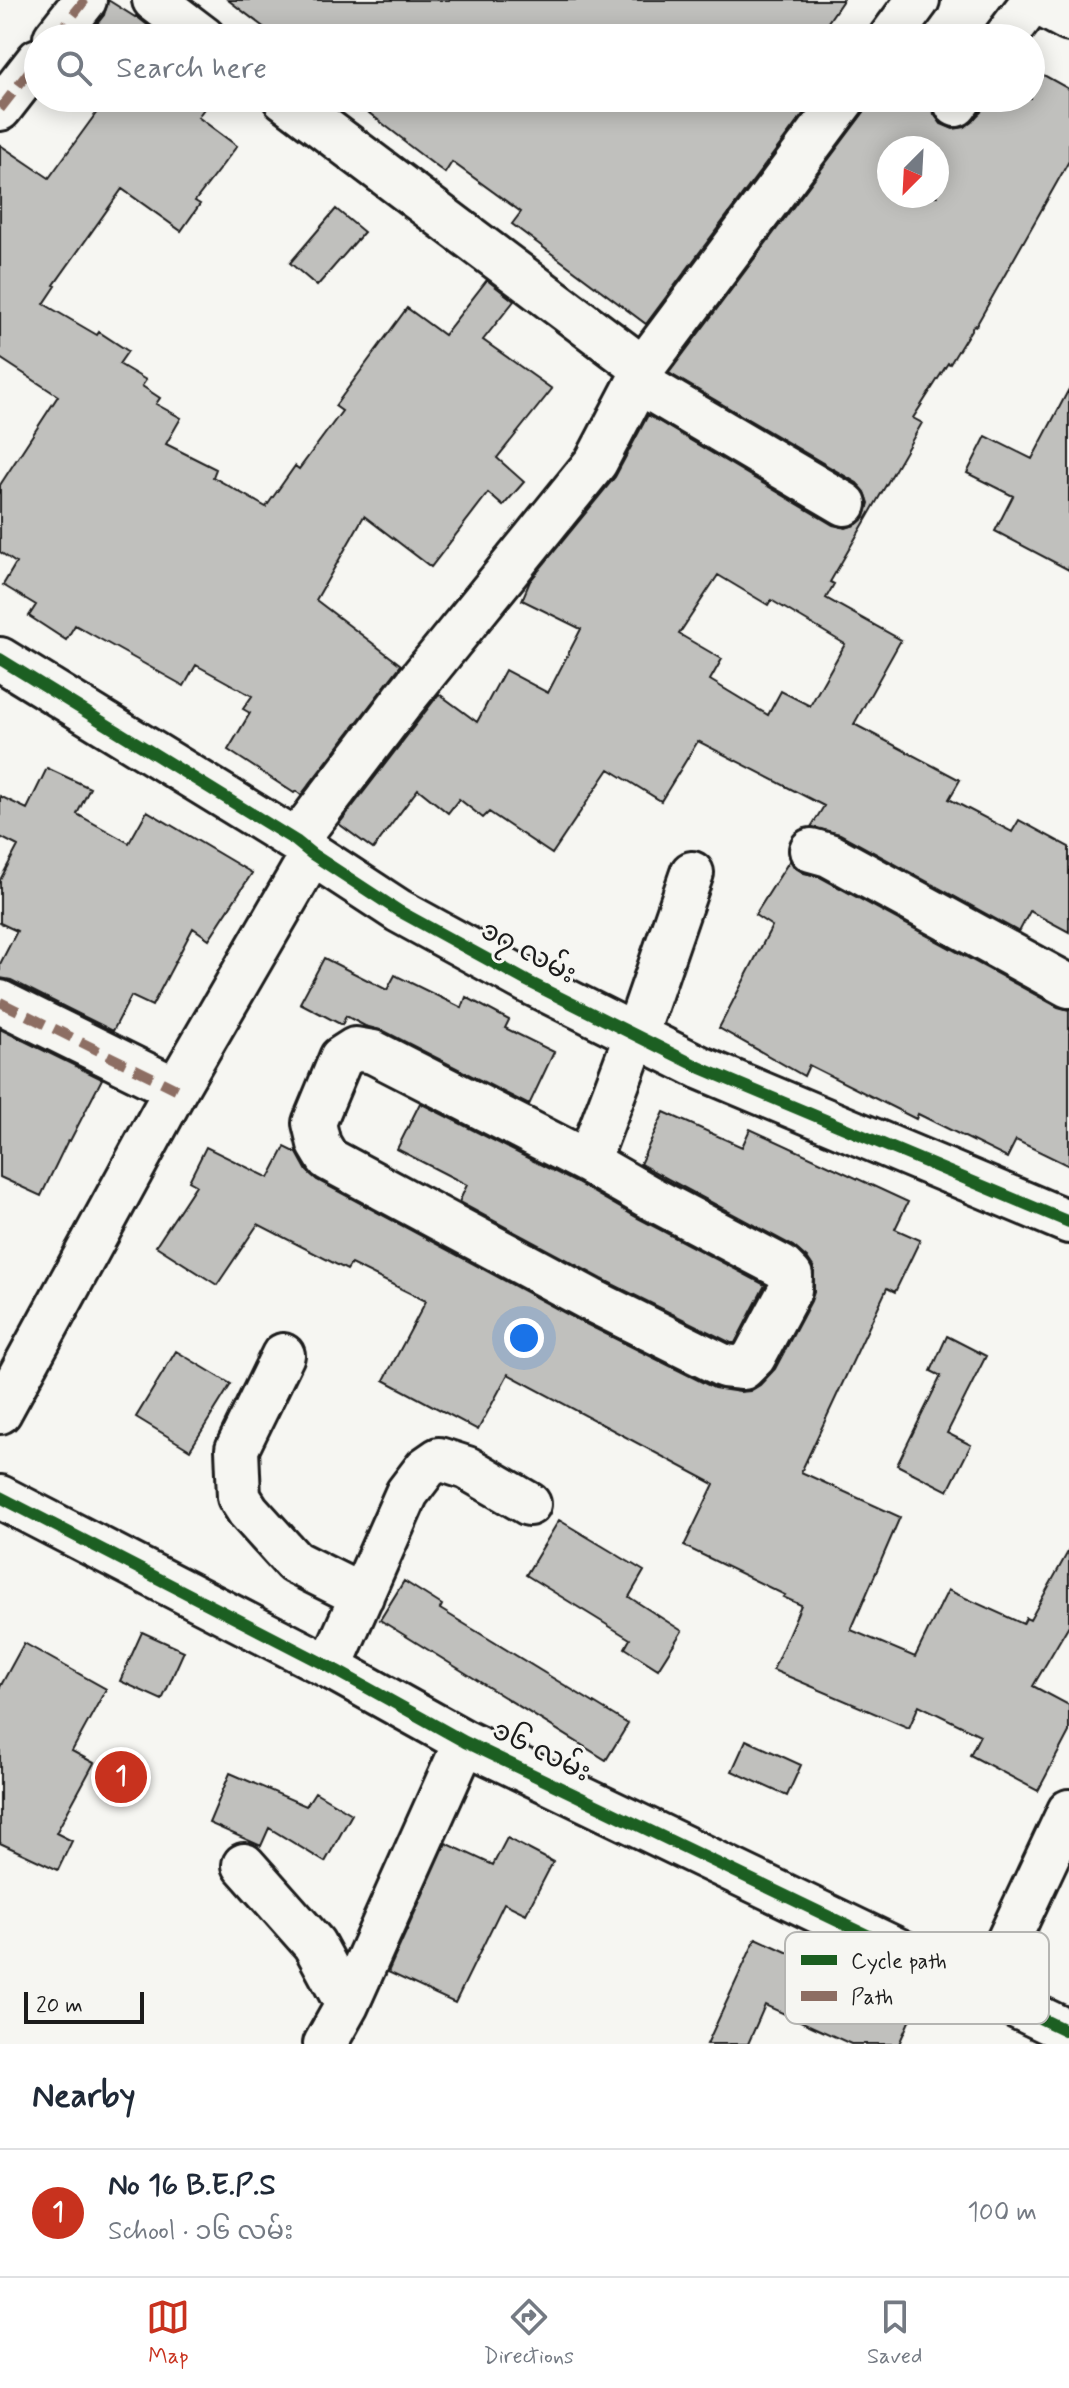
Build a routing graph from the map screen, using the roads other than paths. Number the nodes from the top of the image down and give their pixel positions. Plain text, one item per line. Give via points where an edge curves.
1 (85, 0) edge
2 (154, 0) edge
3 (918, 0) edge
4 (1033, 0) edge
5 (1069, 20) edge
6 (66, 24) edge
7 (186, 24) edge
8 (900, 24) edge
9 (1015, 24) edge
10 (24, 78) edge
11 (0, 109) edge
12 (302, 112) edge
13 (835, 112) edge
14 (640, 375) junction
15 (845, 504) dead end
16 (0, 659) edge
17 (304, 847) junction
18 (811, 850) dead end
19 (692, 873) dead end
20 (1069, 986) edge
21 (0, 1002) edge
22 (636, 1035) junction
23 (176, 1089) junction
24 (588, 1162) junction
25 (1069, 1222) edge
26 (283, 1355) dead end
27 (0, 1412) edge
28 (0, 1497) edge
29 (529, 1504) dead end
30 (362, 1596) junction
31 (330, 1667) junction
32 (465, 1742) junction
33 (1069, 1811) edge
34 (244, 1865) dead end
35 (859, 1932) edge
36 (1012, 1932) edge
37 (347, 2005) junction
38 (1047, 2024) edge
39 (1069, 2035) edge
40 (325, 2044) edge
41 (1066, 2044) edge

1 - 6 street
2 - 7 street
3 - 8 street
4 - 5 street
4 - 9 street
10 - 11 street
12 - 14 street
13 - 14 street
14 - 15 street
14 - 17 street via 596,462 405,698
16 - 17 street, ၁၇ လမ်း
17 - 22 street, ၁၇ လမ်း via 399,911
17 - 23 street
18 - 20 street
19 - 22 street
21 - 23 street
22 - 24 street
22 - 25 street, ၁၇ လမ်း via 771,1099
23 - 27 street
24 - 24 street via 373,1052 355,1049 341,1058 314,1123 328,1159 591,1300 724,1366 743,1368 790,1290 791,1276
26 - 30 street via 237,1449 239,1497 294,1562
28 - 31 street, ၁၆ လမ်း
29 - 30 street via 467,1468 439,1459 407,1493
30 - 31 street
31 - 32 street, ၁၆ လမ်း
32 - 35 street, ၁၆ လမ်း
32 - 37 street
33 - 36 street
34 - 37 street via 314,1944
37 - 40 street
38 - 39 street, ၁၆ လမ်း
39 - 41 street

